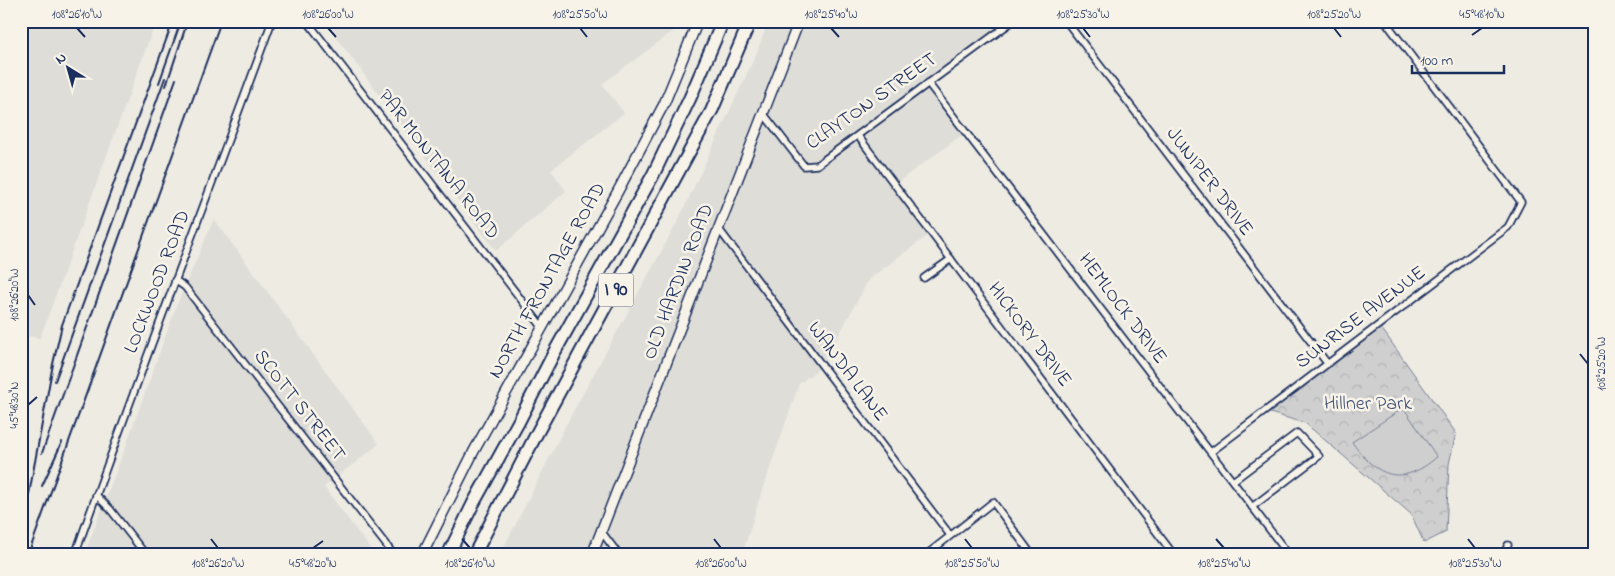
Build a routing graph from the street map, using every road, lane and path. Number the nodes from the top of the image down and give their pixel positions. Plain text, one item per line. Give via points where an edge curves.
1 (272, 21) edge
2 (307, 21) edge
3 (698, 21) edge
4 (723, 21) edge
5 (750, 21) edge
6 (799, 21) edge
7 (1012, 21) edge
8 (1066, 21) edge
9 (1385, 21) edge
10 (928, 83) junction
11 (763, 112) junction
12 (858, 136) junction
13 (718, 228) junction
14 (951, 259) junction
15 (924, 278) dead end
16 (175, 280) junction
17 (543, 328) junction
18 (1327, 363) junction
19 (1211, 452) junction
20 (1233, 481) junction
21 (96, 495) junction
22 (1252, 507) junction
23 (601, 531) junction
24 (950, 535) junction
25 (1508, 546) dead end
26 (76, 555) edge
27 (146, 555) edge
28 (394, 555) edge
29 (422, 555) edge
30 (448, 555) edge
31 (474, 555) edge
32 (592, 555) edge
33 (619, 555) edge
34 (926, 555) edge
35 (1032, 555) edge
36 (1174, 555) edge
37 (1289, 555) edge
38 (1503, 555) edge

1 - 16 street, LOCKWOOD ROAD
2 - 17 street, PAR MONTANA ROAD
3 - 17 street, NORTH FRONTAGE ROAD via 664,104
4 - 30 highway, I 90 via 653,175 554,353
5 - 31 highway, I 90 via 707,119
6 - 11 street, OLD HARDIN ROAD
7 - 10 street, CLAYTON STREET
8 - 18 street, JUNIPER DRIVE
9 - 18 street, SUNRISE AVENUE via 1521,202 1508,227
10 - 12 street, CLAYTON STREET
10 - 19 street, HEMLOCK DRIVE
11 - 12 street, CLAYTON STREET via 804,166 817,164
11 - 13 street, OLD HARDIN ROAD
12 - 14 street, HICKORY DRIVE
13 - 23 street, OLD HARDIN ROAD
13 - 24 street, WANDA LANE
14 - 15 street
14 - 36 street, HICKORY DRIVE
16 - 21 street, LOCKWOOD ROAD
16 - 28 street, SCOTT STREET via 185,287
17 - 29 street, NORTH FRONTAGE ROAD via 474,451
18 - 19 street, SUNRISE AVENUE
19 - 20 street, HEMLOCK DRIVE
20 - 22 street, HEMLOCK DRIVE
20 - 22 street via 1297,433 1320,456
21 - 26 street, LOCKWOOD ROAD
21 - 27 street
22 - 37 street, HEMLOCK DRIVE
23 - 32 street, OLD HARDIN ROAD
23 - 33 street
24 - 34 street
24 - 35 street via 993,502
25 - 38 street

